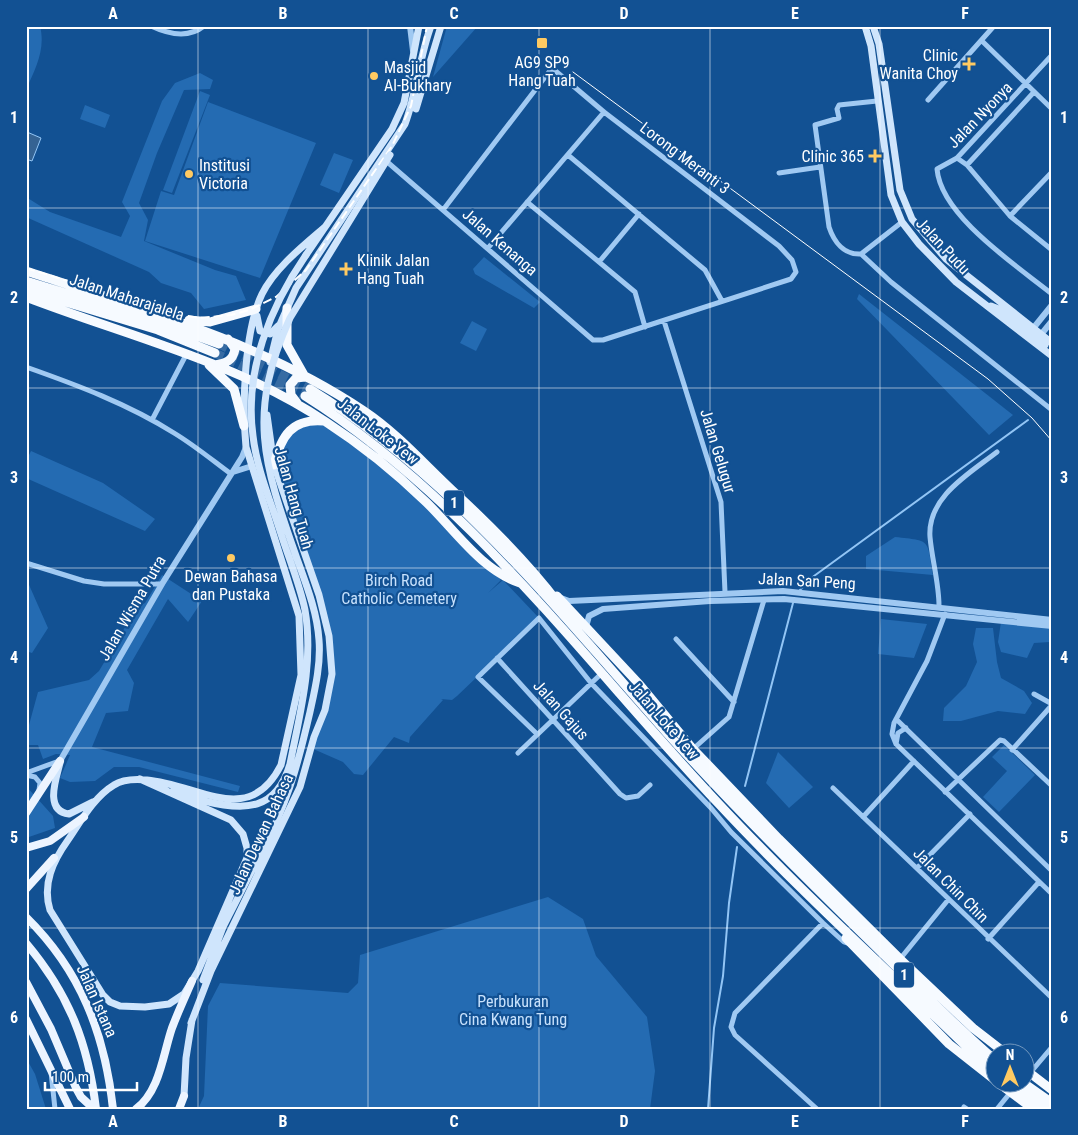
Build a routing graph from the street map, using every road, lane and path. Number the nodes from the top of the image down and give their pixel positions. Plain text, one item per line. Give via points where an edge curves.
1 (151, 26) edge
2 (204, 26) edge
3 (410, 26) edge
4 (419, 26) edge
5 (431, 26) edge
6 (441, 26) edge
7 (865, 26) edge
8 (872, 26) edge
9 (876, 26) edge
10 (994, 26) edge
11 (982, 41) junction
12 (880, 44) junction
13 (413, 55) junction
14 (1052, 55) edge
15 (1027, 84) junction
16 (1034, 92) junction
17 (928, 100) dead end
18 (878, 101) junction
19 (1052, 109) edge
20 (604, 112) junction
21 (568, 154) junction
22 (383, 158) junction
23 (957, 158) junction
24 (967, 165) junction
25 (820, 167) junction
26 (1052, 172) edge
27 (779, 173) dead end
28 (357, 180) junction
29 (366, 184) junction
30 (527, 202) junction
31 (443, 210) junction
32 (639, 214) junction
33 (1010, 216) junction
34 (902, 222) junction
35 (325, 227) junction
36 (488, 248) junction
37 (1052, 250) edge
38 (861, 254) junction
39 (599, 262) junction
40 (26, 271) edge
41 (26, 281) edge
42 (26, 290) edge
43 (1052, 294) edge
44 (26, 297) edge
45 (722, 301) junction
46 (980, 301) junction
47 (1052, 305) edge
48 (287, 308) junction
49 (256, 309) junction
50 (174, 318) junction
51 (1052, 320) edge
52 (664, 321) junction
53 (281, 322) junction
54 (645, 327) junction
55 (1031, 331) junction
56 (1039, 337) junction
57 (228, 339) junction
58 (1052, 343) edge
59 (219, 344) tunnel mouth
60 (249, 349) junction
61 (1052, 350) edge
62 (187, 353) junction
63 (215, 353) tunnel mouth
64 (1052, 356) edge
65 (270, 359) junction
66 (205, 361) junction
67 (215, 365) junction
68 (27, 367) edge
69 (305, 377) junction
70 (246, 379) junction
71 (268, 389) junction
72 (300, 405) junction
73 (1052, 410) edge
74 (152, 420) junction
75 (325, 420) junction
76 (244, 426) junction
77 (246, 447) junction
78 (997, 452) dead end
79 (274, 465) junction
80 (252, 466) junction
81 (231, 474) junction
82 (26, 563) edge
83 (162, 584) junction
84 (522, 584) junction
85 (547, 588) junction
86 (726, 592) junction
87 (559, 598) junction
88 (601, 599) junction
89 (738, 600) junction
90 (764, 600) junction
91 (710, 601) junction
92 (939, 606) junction
93 (603, 609) junction
94 (945, 614) junction
95 (1052, 620) edge
96 (1052, 626) edge
97 (586, 627) junction
98 (582, 637) junction
99 (678, 641) dead end
100 (498, 658) junction
101 (602, 672) junction
102 (591, 682) junction
103 (1034, 694) dead end
104 (734, 702) junction
105 (1052, 704) edge
106 (552, 719) junction
107 (896, 719) junction
108 (906, 728) junction
109 (288, 734) junction
110 (537, 734) junction
111 (314, 737) junction
112 (896, 744) junction
113 (694, 749) junction
114 (1012, 750) junction
115 (518, 753) dead end
116 (60, 761) junction
117 (914, 761) junction
118 (26, 774) edge
119 (140, 779) junction
120 (957, 780) junction
121 (160, 782) junction
122 (650, 785) dead end
123 (1052, 786) edge
124 (833, 788) dead end
125 (945, 792) junction
126 (38, 793) junction
127 (97, 800) junction
128 (26, 813) edge
129 (970, 814) junction
130 (863, 816) junction
131 (84, 817) junction
132 (272, 831) joint
133 (26, 848) edge
134 (54, 858) junction
135 (917, 868) junction
136 (1052, 871) edge
137 (1039, 882) junction
138 (27, 888) edge
139 (1052, 894) edge
140 (948, 900) junction
141 (834, 905) junction
142 (26, 918) edge
143 (835, 920) junction
144 (823, 924) junction
145 (223, 927) junction
146 (873, 932) junction
147 (988, 939) junction
148 (26, 943) edge
149 (852, 945) junction
150 (900, 959) junction
151 (198, 971) junction
152 (192, 981) junction
153 (26, 982) edge
154 (1052, 998) edge
155 (26, 1019) edge
156 (191, 1022) junction
157 (991, 1042) edge
158 (1052, 1046) edge
159 (972, 1047) junction
160 (986, 1055) edge
161 (986, 1061) edge
162 (1036, 1063) edge
163 (51, 1070) junction
164 (986, 1074) edge
165 (1036, 1078) edge
166 (1052, 1090) edge
167 (1023, 1092) edge
168 (1036, 1092) edge
169 (1010, 1093) joint
170 (184, 1096) joint
171 (1052, 1103) edge
172 (138, 1107) edge
173 (55, 1109) edge
174 (70, 1109) edge
175 (95, 1109) edge
176 (113, 1109) edge
177 (179, 1109) edge
178 (817, 1109) edge
179 (997, 1109) edge
180 (1033, 1109) edge
181 (1046, 1109) edge

1 - 2 street via 177,34 192,33
3 - 13 street
4 - 13 main road, Jalan Hang Tuah
5 - 22 main road via 406,124
6 - 132 main road, Jalan Hang Tuah, bridge via 411,123 290,318 277,347 266,391 263,422 266,460 311,598 319,642 314,691 300,757
7 - 18 main road, Jalan Pudu via 872,46
8 - 12 main road, Jalan Pudu
9 - 12 main road
10 - 11 street
11 - 15 street
11 - 17 street
12 - 55 main road, Jalan Pudu via 900,190 912,219 946,259
13 - 28 main road, Jalan Hang Tuah via 400,113
14 - 15 street, Jalan Nyonya
15 - 16 street
15 - 23 street, Jalan Nyonya
16 - 19 street
16 - 24 street
18 - 25 street via 840,105 837,109 839,118 815,125
18 - 34 main road, Jalan Pudu via 891,195
20 - 21 street
20 - 31 street, Lorong Meranti 3 via 552,68
20 - 45 street, Lorong Meranti 3 via 779,246 792,260 796,272 791,279
21 - 30 street
21 - 32 street
22 - 29 main road
22 - 31 street, Jalan Kenanga
23 - 24 street
23 - 43 street, Jalan Nyonya via 937,169 940,188 972,229
24 - 33 street
25 - 27 street
25 - 38 street via 833,239 848,253
26 - 33 street
28 - 29 main road
28 - 35 main road, Jalan Hang Tuah
29 - 48 main road via 296,288
30 - 36 street
30 - 39 street
31 - 36 street, Jalan Kenanga
32 - 39 street
32 - 45 street via 705,270
33 - 37 street
34 - 38 street
34 - 46 main road, Jalan Pudu via 939,266
35 - 49 main road, Jalan Hang Tuah via 273,278
35 - 121 main road, Jalan Hang Tuah, bridge via 287,283 261,346 252,409 258,463 305,609 308,673 290,764 287,774 262,802 242,808 204,801
36 - 54 street, Jalan Kenanga via 593,340
38 - 73 street via 891,282
39 - 54 street via 635,292
40 - 50 highway
41 - 59 highway, Jalan Maharajalela
42 - 63 highway, Jalan Maharajalela via 158,330
44 - 62 highway
45 - 52 street
46 - 55 main road
46 - 64 main road, Jalan Pudu
47 - 55 street
48 - 53 main road
48 - 69 highway via 287,345
49 - 50 highway via 210,322
49 - 53 main road via 260,331 264,334 274,332
49 - 60 main road, Jalan Hang Tuah
50 - 57 highway
51 - 56 street
52 - 54 street
52 - 86 street, Jalan Gelugur via 719,495
53 - 65 main road
55 - 56 main road, Jalan Pudu
56 - 58 main road, Jalan Pudu
56 - 61 main road
57 - 60 highway
57 - 67 highway via 235,349 232,358
60 - 65 highway
60 - 70 main road, Jalan Dewan Bahasa
62 - 66 highway
62 - 74 street
65 - 69 highway
65 - 71 main road, Jalan Dewan Bahasa
66 - 67 highway
66 - 76 highway via 234,389
67 - 70 highway
68 - 74 street via 98,394
69 - 72 highway via 296,378 290,385 291,395
69 - 85 highway via 364,411 400,439 480,516
70 - 71 highway
70 - 76 main road, Jalan Dewan Bahasa
71 - 72 highway
71 - 79 main road, Jalan Dewan Bahasa via 267,419
72 - 75 highway
74 - 81 street
75 - 79 highway via 306,421 286,434 278,446
75 - 84 highway via 383,462 478,555 506,578
76 - 77 main road, Jalan Dewan Bahasa
77 - 80 main road, Jalan Dewan Bahasa
77 - 81 street, Jalan Wisma Putra
78 - 92 street via 945,494 934,514 930,535
79 - 111 main road, Jalan Dewan Bahasa via 319,595 331,647 332,674 325,710
80 - 81 street
80 - 109 main road, Jalan Dewan Bahasa via 299,616 301,675
81 - 83 street, Jalan Wisma Putra
82 - 83 street via 84,581
83 - 116 street, Jalan Wisma Putra
84 - 98 highway, Jalan Loke Yew / 1 via 395,461 307,392 342,409 403,456 499,548
84 - 101 highway, Jalan Loke Yew / 1
85 - 87 highway
85 - 98 highway via 574,621
86 - 88 street, Jalan San Peng
86 - 89 street
86 - 91 street
86 - 92 street, Jalan San Peng via 791,591
87 - 88 street, Jalan San Peng via 569,601
87 - 97 highway
88 - 93 street via 593,605
89 - 90 street, Jalan San Peng
89 - 91 street, Jalan San Peng
90 - 94 street, Jalan San Peng via 790,599
90 - 104 street
91 - 93 street, Jalan San Peng
92 - 95 street, Jalan San Peng
93 - 97 street via 589,616
94 - 96 street, Jalan San Peng
94 - 107 street via 927,661
97 - 113 highway
98 - 141 highway, Jalan Loke Yew / 1 via 724,795
99 - 104 street
100 - 102 street via 539,618
100 - 106 street, Jalan Gajus
100 - 110 street via 478,677
101 - 102 street
101 - 143 highway, Jalan Loke Yew / 1 via 717,803
102 - 106 street
102 - 144 street via 731,832
103 - 105 street
104 - 113 street via 730,717
105 - 114 street
106 - 110 street
106 - 122 street, Jalan Gajus via 626,798 638,796
107 - 108 street
107 - 112 street via 892,734
108 - 112 street via 898,734
108 - 120 street
109 - 111 main road via 299,730
109 - 121 main road, Jalan Dewan Bahasa via 275,776 263,790 250,798 228,800
110 - 115 street
111 - 156 main road, Jalan Dewan Bahasa via 291,808 220,951
112 - 117 street
113 - 146 highway
114 - 120 street via 1004,741 995,742
114 - 123 street
116 - 118 street
116 - 126 main road
116 - 127 main road via 52,796 58,808 66,814 74,814
117 - 125 street
117 - 130 street
118 - 126 street via 40,783
119 - 121 main road, Jalan Dewan Bahasa
119 - 127 main road, Jalan Dewan Bahasa via 120,781
119 - 151 main road via 231,820 246,841 247,858 241,876
120 - 125 street
120 - 136 street
124 - 130 street, Jalan Chin Chin
125 - 129 street
126 - 128 main road
127 - 131 main road, Jalan Dewan Bahasa
129 - 135 street
129 - 137 street
130 - 135 street, Jalan Chin Chin
131 - 133 main road via 50,841
131 - 134 main road, Jalan Dewan Bahasa
132 - 145 main road, Jalan Dewan Bahasa
134 - 138 main road
134 - 152 main road via 47,884 46,898 50,910 110,1002 130,1007 159,1007 184,994
135 - 140 street, Jalan Chin Chin
137 - 139 street
137 - 147 street
140 - 147 street, Jalan Chin Chin
140 - 150 street
141 - 146 highway
141 - 159 highway, Jalan Loke Yew / 1
142 - 176 main road, Jalan Istana via 65,964 89,1007 105,1050
143 - 149 highway
143 - 159 highway, Jalan Loke Yew / 1
144 - 149 street
144 - 178 street via 735,1013 732,1027 735,1036
145 - 151 main road
145 - 156 main road, Jalan Dewan Bahasa
146 - 150 highway
147 - 154 street, Jalan Chin Chin
148 - 175 main road, Jalan Istana via 58,986 80,1030 87,1052
149 - 164 highway via 949,1044
150 - 157 highway
151 - 152 main road
152 - 172 main road via 173,1026 154,1087
153 - 175 main road via 51,1028 81,1097
155 - 163 main road
156 - 170 main road, Jalan Dewan Bahasa
158 - 162 street
159 - 160 highway, Jalan Loke Yew / 1
159 - 161 highway, Jalan Loke Yew / 1
163 - 173 street
163 - 174 main road
165 - 166 highway
167 - 181 highway
168 - 171 highway
169 - 179 street
169 - 180 highway
170 - 177 main road

